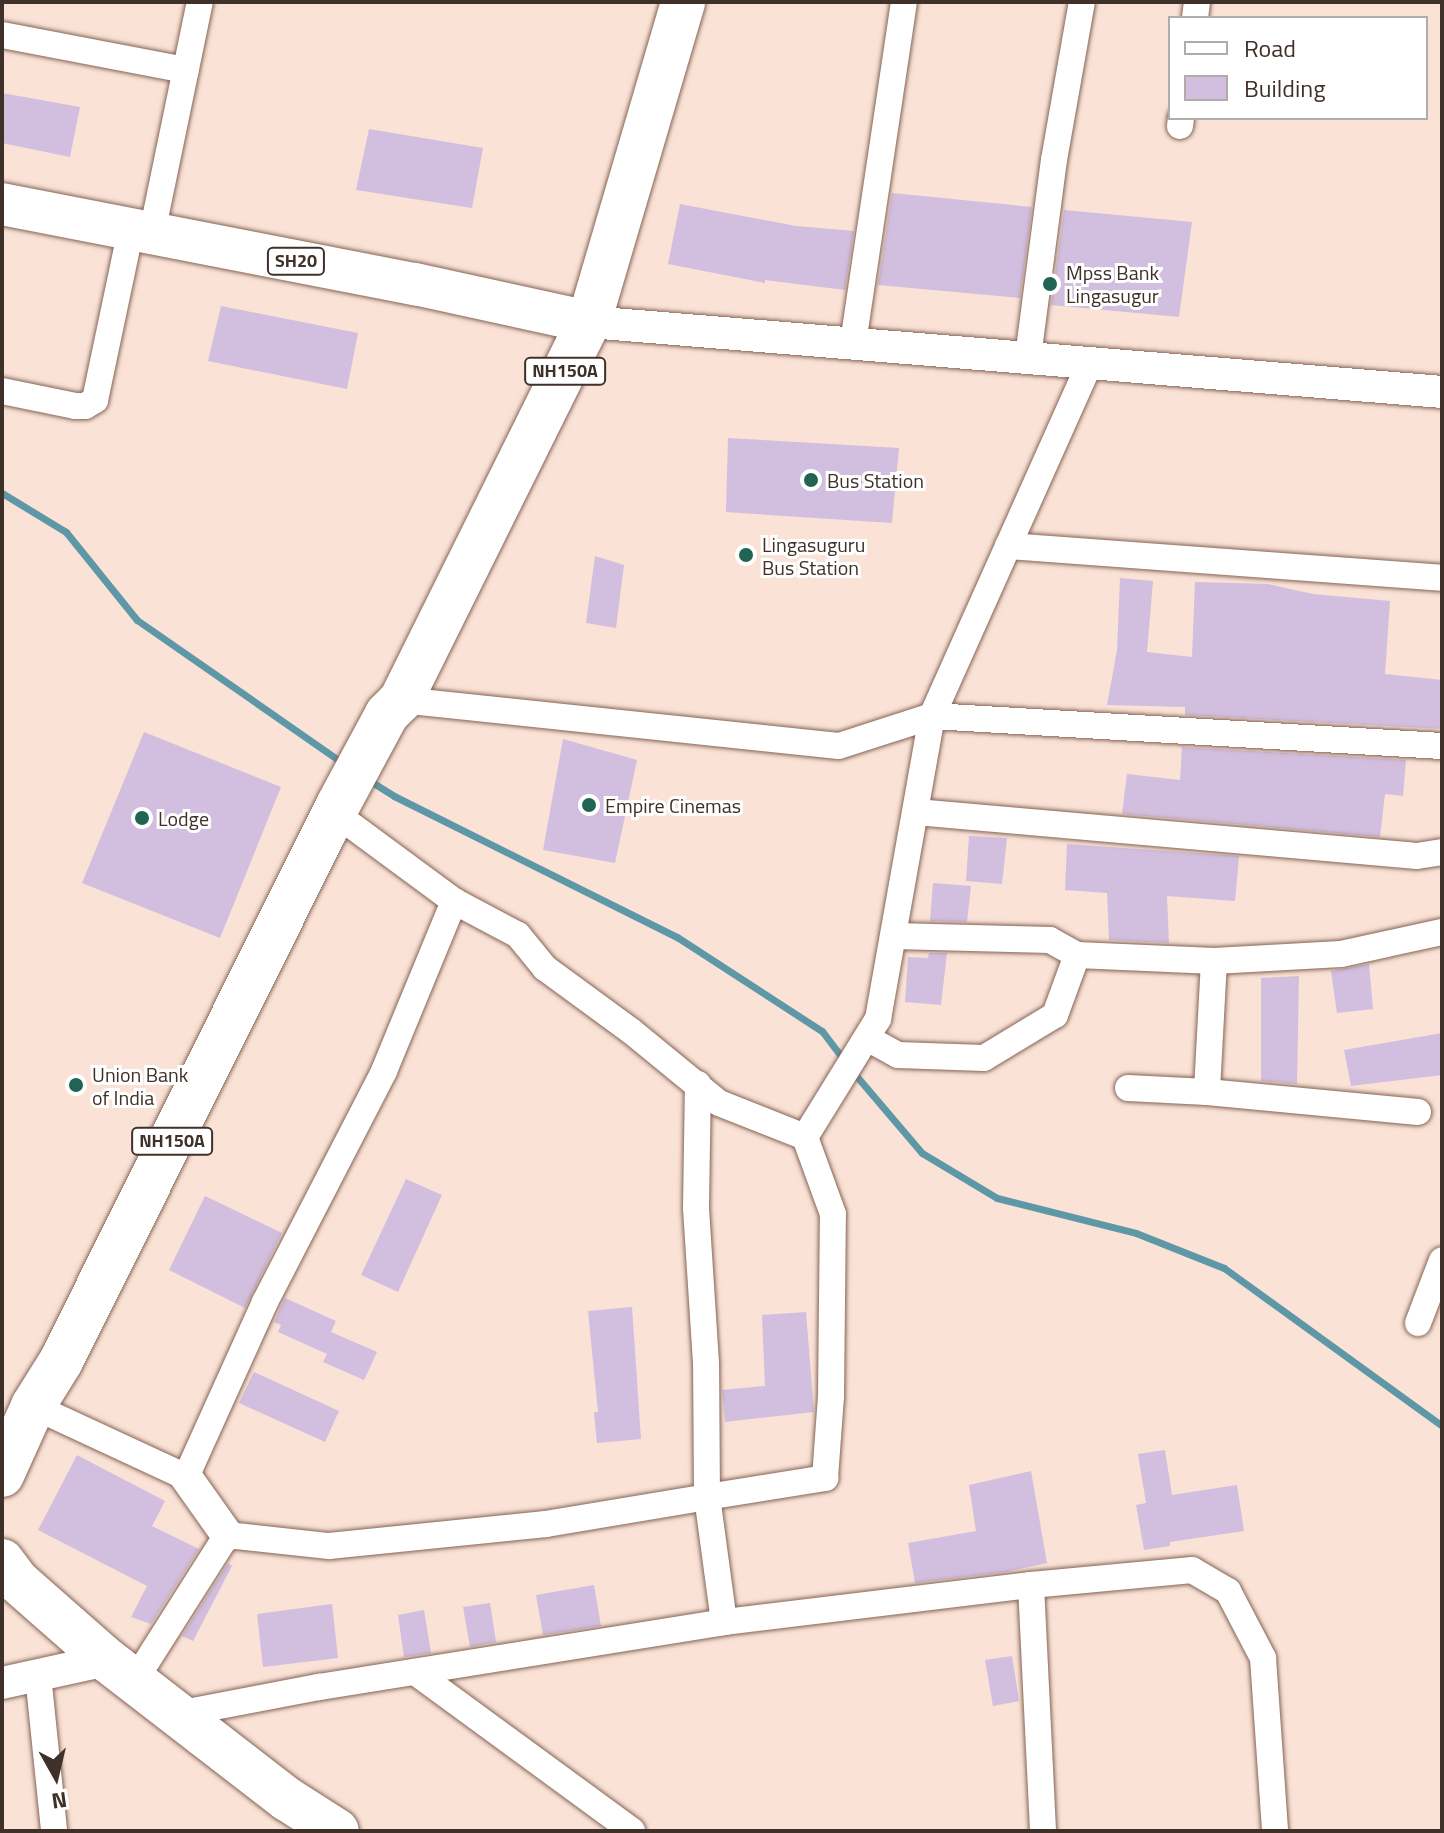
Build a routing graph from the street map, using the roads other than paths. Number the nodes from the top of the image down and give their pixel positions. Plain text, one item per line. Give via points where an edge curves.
1 (200, 2) edge
2 (683, 2) edge
3 (904, 2) edge
4 (1082, 2) edge
5 (2, 35) edge
6 (186, 70) junction
7 (2, 204) edge
8 (142, 231) junction
9 (589, 322) junction
10 (853, 343) junction
11 (1028, 357) junction
12 (1090, 362) junction
13 (2, 391) edge
14 (1442, 392) edge
15 (1008, 546) junction
16 (1442, 578) edge
17 (394, 707) junction
18 (932, 716) junction
19 (1442, 746) edge
20 (337, 810) junction
21 (916, 812) junction
22 (1442, 852) edge
23 (454, 901) junction
24 (1442, 932) edge
25 (894, 936) junction
26 (1077, 955) junction
27 (1214, 961) junction
28 (872, 1028) junction
29 (698, 1084) junction
30 (1128, 1088) dead end
31 (1207, 1092) junction
32 (1418, 1112) dead end
33 (805, 1137) junction
34 (1442, 1260) edge
35 (1418, 1323) dead end
36 (33, 1406) junction
37 (2, 1475) edge
38 (186, 1477) junction
39 (707, 1497) junction
40 (227, 1535) junction
41 (2, 1561) edge
42 (1031, 1585) junction
43 (724, 1622) junction
44 (121, 1670) junction
45 (415, 1672) junction
46 (38, 1675) junction
47 (2, 1683) edge
48 (177, 1714) junction
49 (54, 1831) edge
50 (337, 1831) edge
51 (632, 1831) edge
52 (1043, 1831) edge
53 (1275, 1831) edge

1 - 6 street
2 - 9 highway, NH150A
3 - 10 street
4 - 11 street
5 - 6 street
6 - 8 street
7 - 8 main road, SH20
8 - 9 main road, SH20
8 - 13 street via 95,400 75,406
9 - 10 street
9 - 17 highway, NH150A
10 - 11 street
11 - 12 street
12 - 14 street
12 - 15 street
15 - 16 street
15 - 18 street
17 - 18 street via 839,746
17 - 20 highway, NH150A
18 - 19 street
18 - 21 street
20 - 23 street
20 - 36 highway, NH150A via 61,1361
21 - 22 street via 1417,856
21 - 25 street
23 - 29 street via 518,935 545,968
23 - 38 street via 384,1071 265,1302
24 - 27 street via 1341,954
25 - 26 street via 1050,940
25 - 28 street
26 - 27 street
26 - 28 street via 1055,1015 984,1058 898,1055
27 - 31 street
28 - 33 street
29 - 33 street via 719,1103
29 - 39 street via 696,1208 706,1363
30 - 31 street
31 - 32 street
33 - 39 street via 833,1214 825,1478
34 - 35 street
36 - 37 highway, NH150A
36 - 38 street
38 - 40 street
39 - 40 street via 546,1524 329,1546
39 - 43 street
40 - 44 street
41 - 44 highway via 17,1581
42 - 43 street
42 - 52 street
42 - 53 street via 1192,1570 1228,1591 1263,1658
43 - 45 street
44 - 46 street
44 - 48 highway
45 - 48 street
45 - 51 street
46 - 47 street
46 - 49 street
48 - 50 highway

